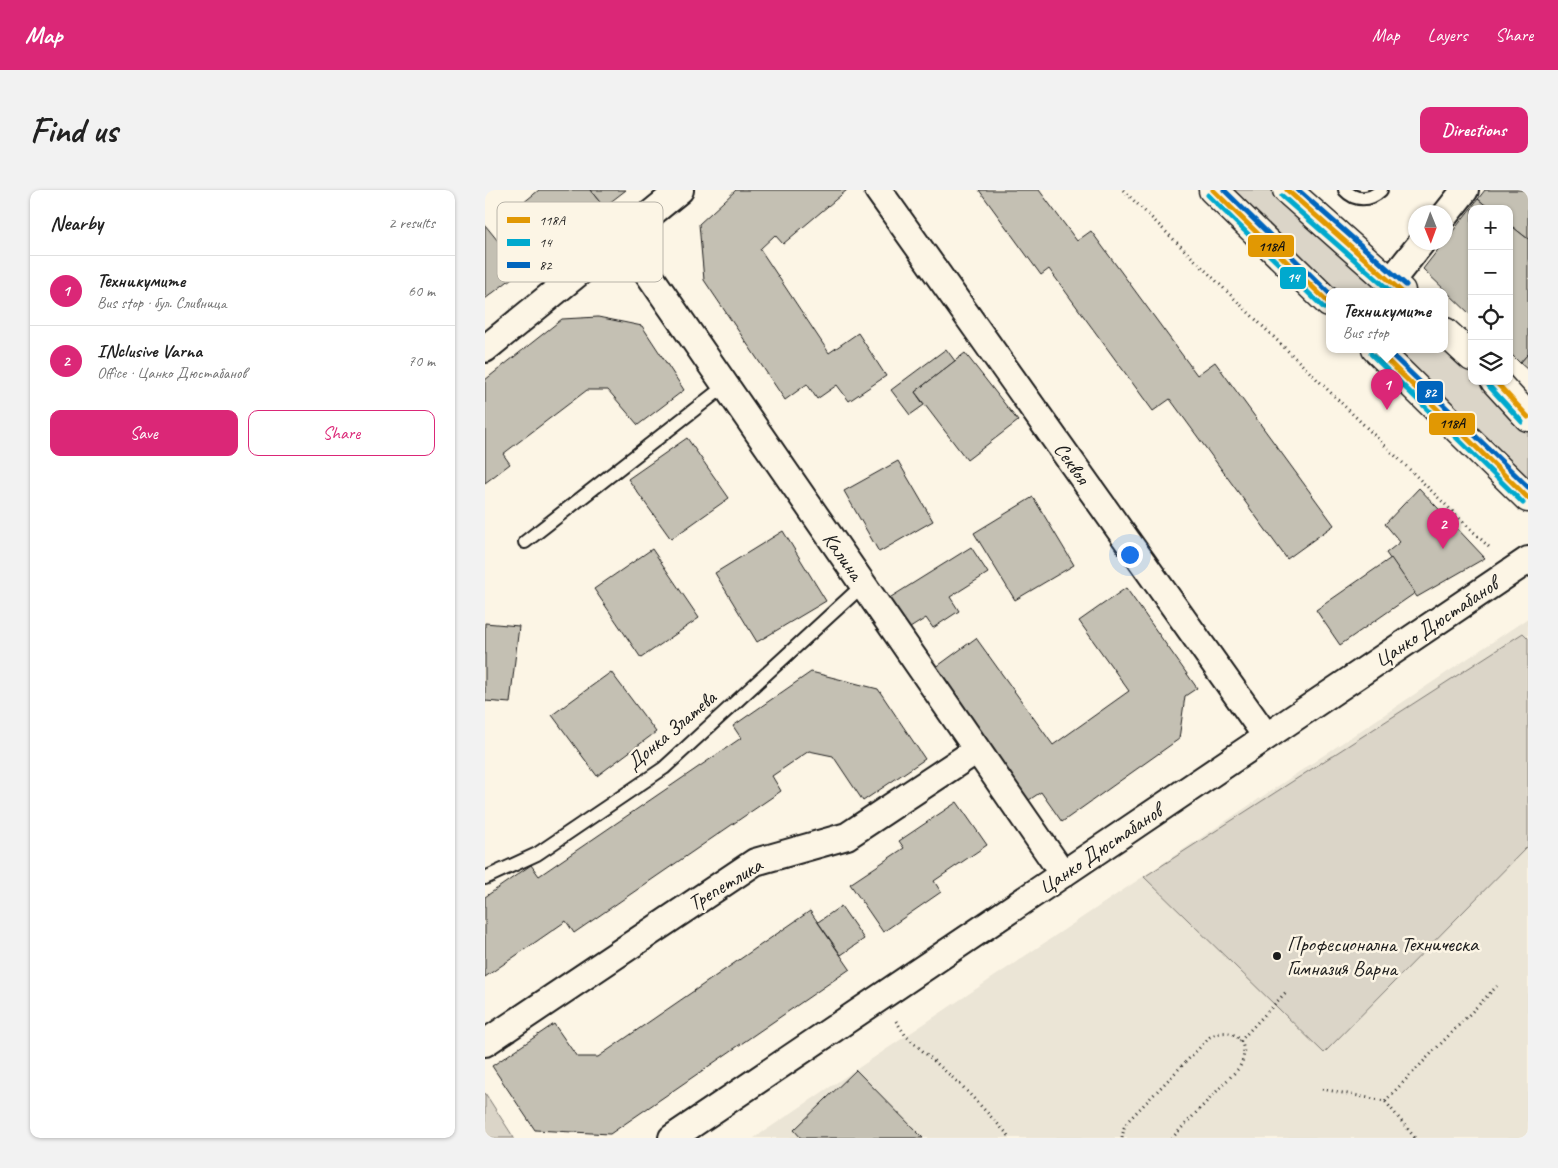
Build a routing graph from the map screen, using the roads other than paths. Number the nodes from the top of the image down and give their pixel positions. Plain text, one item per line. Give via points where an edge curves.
1 (680, 190) edge
2 (878, 190) edge
3 (1213, 190) edge
4 (1287, 190) edge
5 (1345, 190) edge
6 (1381, 190) edge
7 (1465, 190) edge
8 (663, 204) edge
9 (1452, 205) edge
10 (1417, 250) edge
11 (568, 282) edge
12 (654, 282) edge
13 (1396, 286) edge
14 (1326, 301) edge
15 (1448, 335) edge
16 (485, 349) edge
17 (1380, 353) edge
18 (1468, 353) edge
19 (726, 385) junction
20 (1499, 385) edge
21 (1528, 416) edge
22 (1528, 498) edge
23 (525, 542) dead end
24 (1520, 565) edge
25 (863, 585) junction
26 (1266, 736) junction
27 (977, 750) junction
28 (1063, 874) junction
29 (485, 878) edge
30 (485, 1043) edge
31 (672, 1138) edge

1 - 8 street
2 - 26 street, Секвоя
3 - 14 main road
4 - 13 main road
5 - 6 lane via 1354,197 1369,198
7 - 9 street
10 - 13 street
11 - 16 street
12 - 19 street, Калина
15 - 18 main road
17 - 22 main road
19 - 23 lane
19 - 25 street, Калина
20 - 21 main road
24 - 26 street, Цанко Дюстабанов
25 - 27 street, Калина
25 - 29 lane, Донка Златева via 664,768 537,854
26 - 28 street, Цанко Дюстабанов
27 - 28 street, Калина
27 - 30 street, Трепетлика via 847,836 755,862
28 - 31 street, Цанко Дюстабанов

